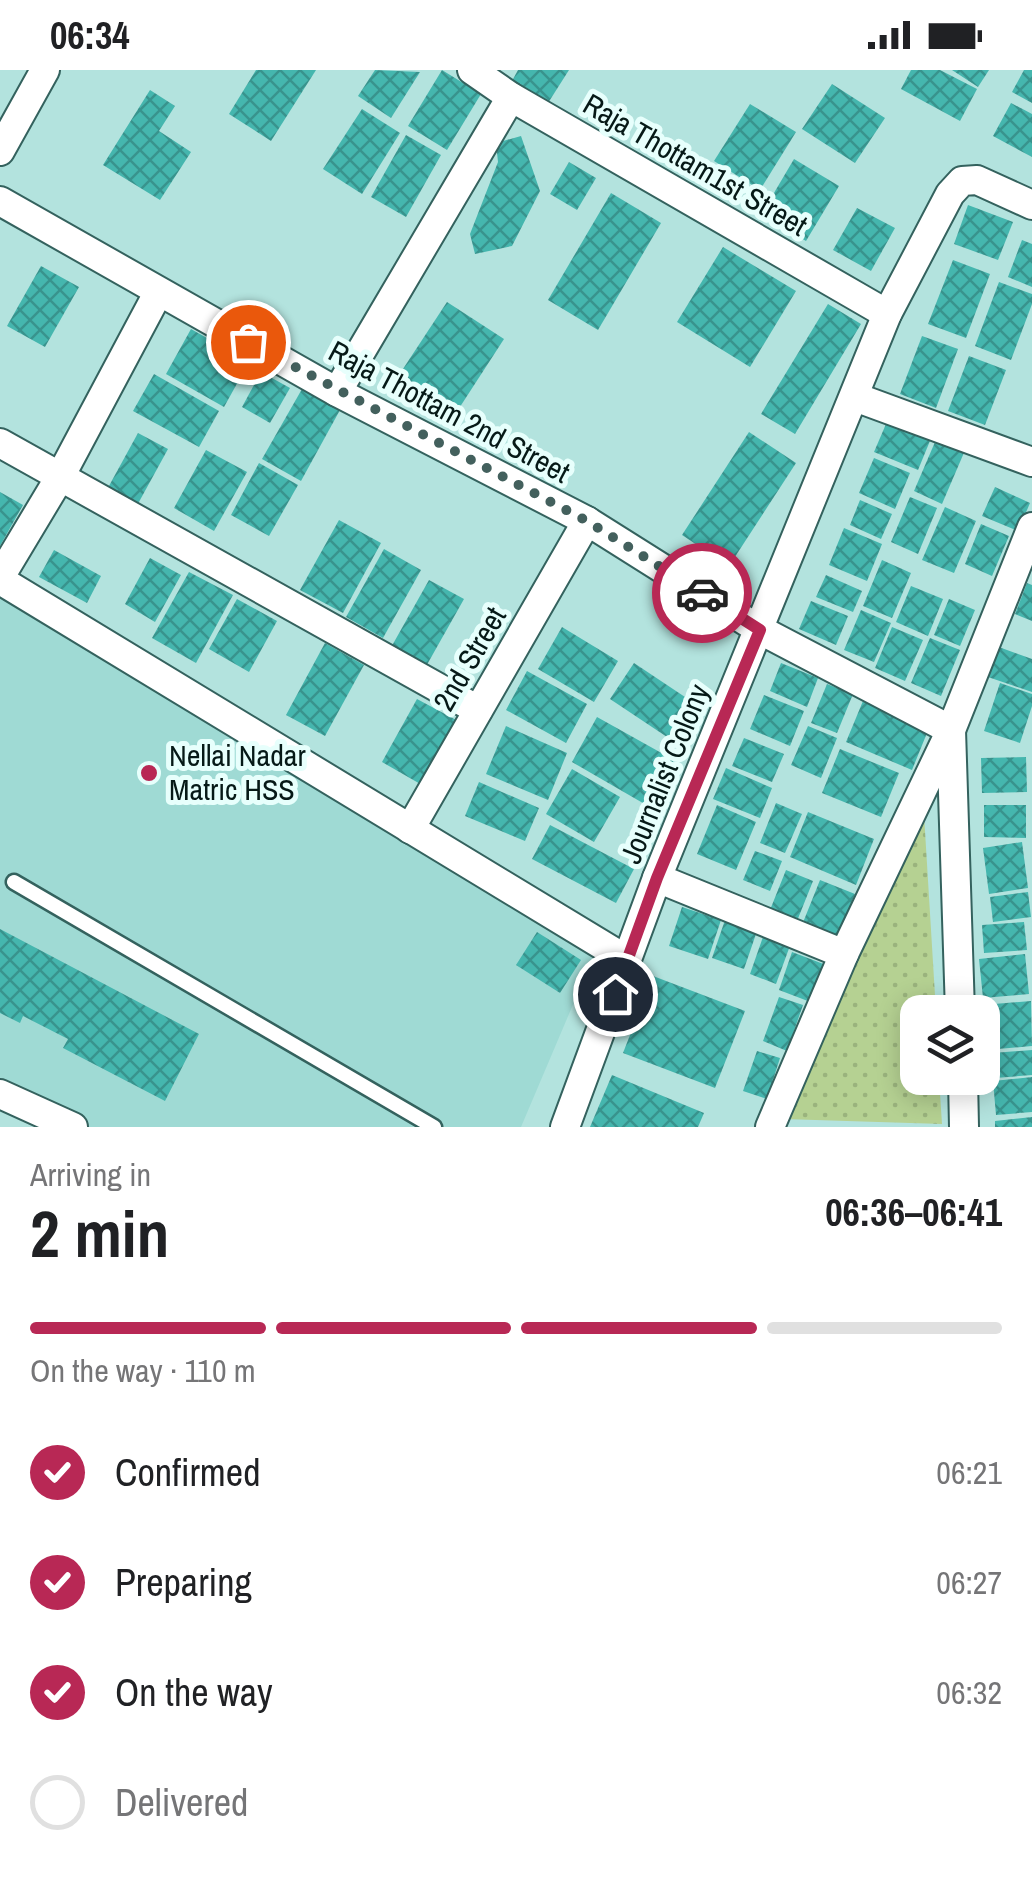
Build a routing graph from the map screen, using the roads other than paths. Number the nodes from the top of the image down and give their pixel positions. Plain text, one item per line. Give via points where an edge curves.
1 (46, 70) edge
2 (482, 72) edge
3 (512, 97) junction
4 (0, 151) edge
5 (0, 201) edge
6 (1032, 205) edge
7 (158, 292) junction
8 (886, 314) junction
9 (337, 392) junction
10 (855, 397) junction
11 (0, 443) edge
12 (1032, 462) edge
13 (60, 477) junction
14 (587, 521) junction
15 (1032, 527) edge
16 (0, 578) edge
17 (760, 630) junction
18 (478, 710) junction
19 (951, 730) junction
20 (410, 829) junction
21 (657, 878) junction
22 (14, 882) dead end
23 (844, 954) junction
24 (627, 960) junction
25 (959, 995) edge
26 (0, 1094) edge
27 (963, 1095) edge
28 (72, 1127) edge
29 (434, 1127) edge
30 (565, 1127) edge
31 (770, 1127) edge
32 (964, 1127) edge

1 - 4 street
2 - 3 street, Raja Thottam1st Street
3 - 8 street, Raja Thottam1st Street
3 - 9 street
5 - 7 street, Raja Thottam 2nd Street
6 - 8 street, Journalist Colony via 977,180 962,180
7 - 9 street, Raja Thottam 2nd Street
7 - 13 street
8 - 10 street, Journalist Colony
9 - 14 street, Raja Thottam 2nd Street
10 - 12 street
10 - 17 street, Journalist Colony
11 - 13 street
13 - 16 street
13 - 18 street
14 - 17 street, Raja Thottam 2nd Street
14 - 18 street, 2nd Street
15 - 19 street
16 - 20 street
17 - 19 street, Raja Thottam 2nd Street
17 - 21 street, Journalist Colony
18 - 20 street, 2nd Street
19 - 23 street
19 - 25 street
20 - 24 street
21 - 23 street
21 - 24 street, Journalist Colony
22 - 29 lane
23 - 31 street
24 - 30 street, Journalist Colony
26 - 28 street
27 - 32 street

